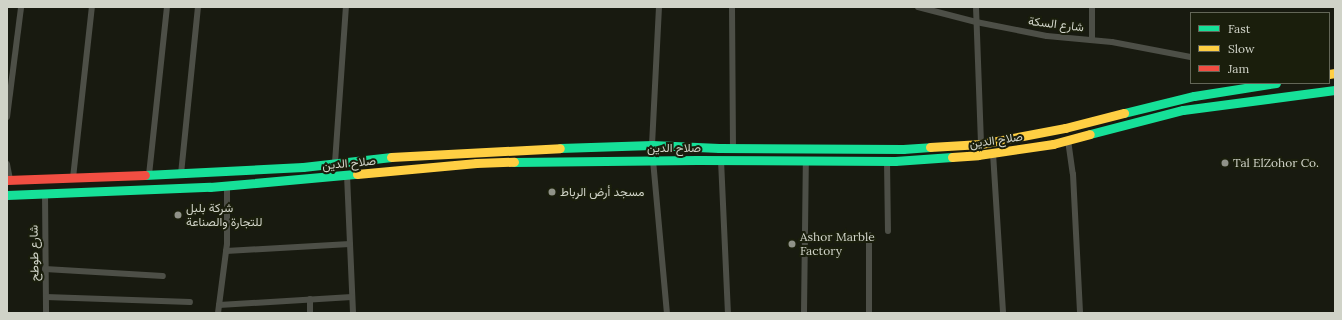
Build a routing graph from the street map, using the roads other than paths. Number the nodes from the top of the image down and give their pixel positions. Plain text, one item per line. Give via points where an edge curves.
1 (21, 7) edge
2 (92, 7) edge
3 (167, 7) edge
4 (198, 7) edge
5 (346, 7) edge
6 (659, 7) edge
7 (732, 7) edge
8 (918, 7) edge
9 (976, 7) edge
10 (1092, 7) edge
11 (976, 22) junction
12 (1092, 40) junction
13 (7, 57) edge
14 (1190, 57) edge
15 (15, 58) junction
16 (1270, 84) edge
17 (1335, 90) edge
18 (7, 117) edge
19 (1068, 140) junction
20 (981, 144) junction
21 (652, 145) junction
22 (733, 148) junction
23 (993, 153) junction
24 (653, 160) junction
25 (721, 160) junction
26 (806, 160) junction
27 (887, 161) junction
28 (335, 163) junction
29 (7, 164) edge
30 (181, 174) junction
31 (149, 175) junction
32 (347, 175) junction
33 (72, 178) junction
34 (9, 180) edge
35 (227, 185) junction
36 (45, 193) junction
37 (7, 195) edge
38 (888, 231) dead end
39 (869, 235) dead end
40 (350, 244) junction
41 (226, 251) junction
42 (45, 269) junction
43 (164, 276) dead end
44 (46, 297) junction
45 (352, 297) junction
46 (310, 299) junction
47 (190, 302) dead end
48 (219, 305) junction
49 (46, 313) edge
50 (218, 313) edge
51 (310, 313) edge
52 (353, 313) edge
53 (667, 313) edge
54 (728, 313) edge
55 (804, 313) edge
56 (869, 313) edge
57 (1002, 313) edge
58 (1080, 313) edge

1 - 15 street
2 - 33 street
3 - 31 street
4 - 30 street
5 - 28 street
6 - 21 street
7 - 22 street
8 - 11 street, شارع السكة
9 - 11 street
10 - 12 street
11 - 12 street, شارع السكة via 1048,36
11 - 20 street
12 - 14 street, شارع السكة
13 - 15 street
15 - 18 street
16 - 20 highway, صلاح الدين via 1194,96 1065,128
17 - 19 highway, صلاح الدين via 1183,110
19 - 23 highway, صلاح الدين
19 - 58 street via 1073,174
20 - 22 highway, صلاح الدين via 903,149
21 - 22 highway, صلاح الدين
21 - 28 highway, صلاح الدين via 468,151
23 - 27 highway, صلاح الدين
23 - 57 street
24 - 25 highway, صلاح الدين
24 - 32 highway, صلاح الدين via 476,163
24 - 53 street
25 - 26 highway, صلاح الدين
25 - 54 street
26 - 27 highway, صلاح الدين
26 - 55 street
27 - 38 street
28 - 30 highway, صلاح الدين via 296,168
29 - 34 street
30 - 31 highway, صلاح الدين
31 - 33 highway, صلاح الدين
32 - 35 highway, صلاح الدين
32 - 40 street
33 - 34 highway, صلاح الدين
35 - 36 highway, صلاح الدين
35 - 41 street
36 - 37 highway, صلاح الدين
36 - 42 street, شارع طوطح
39 - 56 street
40 - 41 street
40 - 45 street
41 - 48 street
42 - 43 street
42 - 44 street, شارع طوطح
44 - 47 street
44 - 49 street, شارع طوطح
45 - 46 street
45 - 52 street
46 - 48 street
46 - 51 street
48 - 50 street

